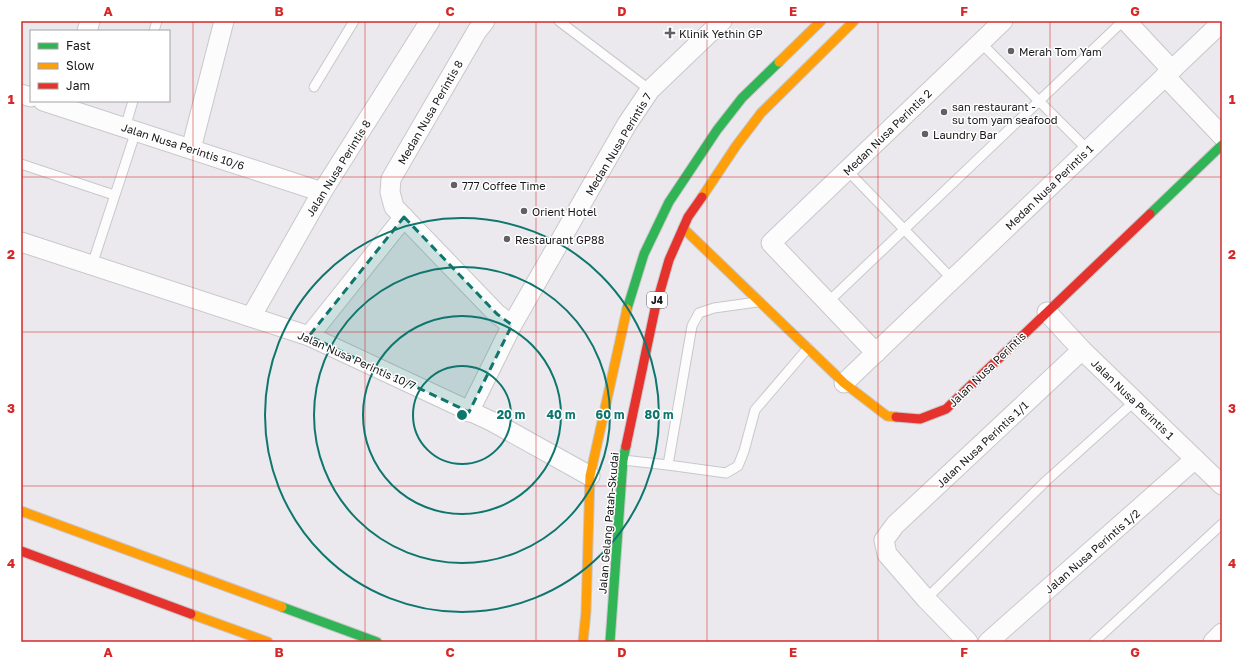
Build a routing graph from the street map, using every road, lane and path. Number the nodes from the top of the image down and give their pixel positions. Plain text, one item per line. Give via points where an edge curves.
1 (224, 21) edge
2 (354, 21) edge
3 (430, 21) edge
4 (485, 21) edge
5 (559, 21) edge
6 (722, 21) edge
7 (822, 21) edge
8 (854, 21) edge
9 (1003, 21) edge
10 (1124, 21) edge
11 (1222, 22) edge
12 (980, 42) junction
13 (1168, 73) junction
14 (314, 87) dead end
15 (650, 90) junction
16 (1039, 101) junction
17 (50, 102) edge
18 (133, 102) edge
19 (69, 105) edge
20 (131, 129) junction
21 (1222, 136) edge
22 (1222, 145) edge
23 (191, 149) junction
24 (1088, 150) junction
25 (21, 164) edge
26 (847, 170) junction
27 (322, 192) junction
28 (114, 195) junction
29 (399, 212) junction
30 (683, 228) junction
31 (904, 229) junction
32 (21, 242) edge
33 (92, 265) junction
34 (953, 280) junction
35 (760, 302) junction
36 (828, 302) junction
37 (1047, 312) junction
38 (251, 317) junction
39 (512, 325) junction
40 (309, 336) junction
41 (808, 348) junction
42 (1082, 350) junction
43 (876, 352) junction
44 (844, 383) junction
45 (1135, 401) junction
46 (470, 412) junction
47 (1195, 459) junction
48 (623, 460) junction
49 (668, 466) junction
50 (590, 476) junction
51 (1222, 485) edge
52 (21, 510) edge
53 (1222, 524) edge
54 (21, 551) edge
55 (926, 599) junction
56 (585, 626) junction
57 (1222, 633) edge
58 (268, 642) edge
59 (377, 642) edge
60 (573, 642) edge
61 (584, 642) edge
62 (610, 642) edge
63 (968, 642) edge
64 (988, 642) edge
65 (1094, 642) edge
66 (1213, 642) edge

1 - 23 street
2 - 14 lane
3 - 27 street, Jalan Nusa Perintis 8
4 - 29 street, Medan Nusa Perintis 8 via 391,179 390,192
5 - 15 lane
6 - 15 street, Medan Nusa Perintis 7
7 - 50 main road, Jalan Gelang Patah-Skudai / J4 via 742,98 669,202 644,254 626,311
8 - 30 main road, Jalan Gelang Patah-Skudai / J4 via 761,113 731,153
9 - 12 street, Medan Nusa Perintis 2
10 - 13 street
10 - 16 lane
11 - 13 street, Medan Nusa Perintis 1
12 - 16 lane
12 - 26 street, Medan Nusa Perintis 2
13 - 21 street
13 - 24 street, Medan Nusa Perintis 1
15 - 39 street, Medan Nusa Perintis 7 via 627,124
16 - 24 lane
16 - 31 lane
17 - 19 street, Jalan Nusa Perintis 10/6
18 - 20 lane
19 - 20 street, Jalan Nusa Perintis 10/6
20 - 23 street, Jalan Nusa Perintis 10/6
20 - 28 lane
22 - 37 main road, Jalan Nusa Perintis
23 - 27 street, Jalan Nusa Perintis 10/6
24 - 34 street, Medan Nusa Perintis 1
25 - 28 lane
26 - 31 lane
26 - 36 street, Medan Nusa Perintis 2 via 771,243
27 - 38 street, Jalan Nusa Perintis 8
28 - 33 lane
29 - 39 street via 497,314
29 - 40 street
30 - 35 main road, Jalan Nusa Perintis
30 - 48 main road, Jalan Gelang Patah-Skudai / J4 via 655,308
31 - 34 lane
31 - 36 lane
32 - 33 street, Jalan Nusa Perintis 10/7
33 - 38 street, Jalan Nusa Perintis 10/7
34 - 43 street, Medan Nusa Perintis 1
35 - 41 main road, Jalan Nusa Perintis
35 - 49 lane via 714,308 699,313 692,326
36 - 43 street
37 - 42 street, Jalan Nusa Perintis 1
37 - 44 main road, Jalan Nusa Perintis via 946,409 920,419 887,416
38 - 40 street, Jalan Nusa Perintis 10/7
39 - 46 street
40 - 46 street, Jalan Nusa Perintis 10/7
41 - 44 main road, Jalan Nusa Perintis
41 - 49 lane via 755,410 738,466 726,473
42 - 45 street, Jalan Nusa Perintis 1
42 - 55 street, Jalan Nusa Perintis 1/1 via 895,525 884,540 887,554
43 - 44 street
45 - 47 street, Jalan Nusa Perintis 1
45 - 55 lane via 1046,481
46 - 50 street, Jalan Nusa Perintis 10/7
47 - 51 street, Jalan Nusa Perintis 1
47 - 64 street, Jalan Nusa Perintis 1/2
48 - 49 lane
48 - 62 main road, Jalan Gelang Patah-Skudai / J4
50 - 56 main road, Jalan Gelang Patah-Skudai / J4
52 - 59 main road
53 - 65 lane
54 - 58 main road
55 - 63 street
56 - 60 main road
56 - 61 main road, Jalan Gelang Patah-Skudai / J4
57 - 66 street

